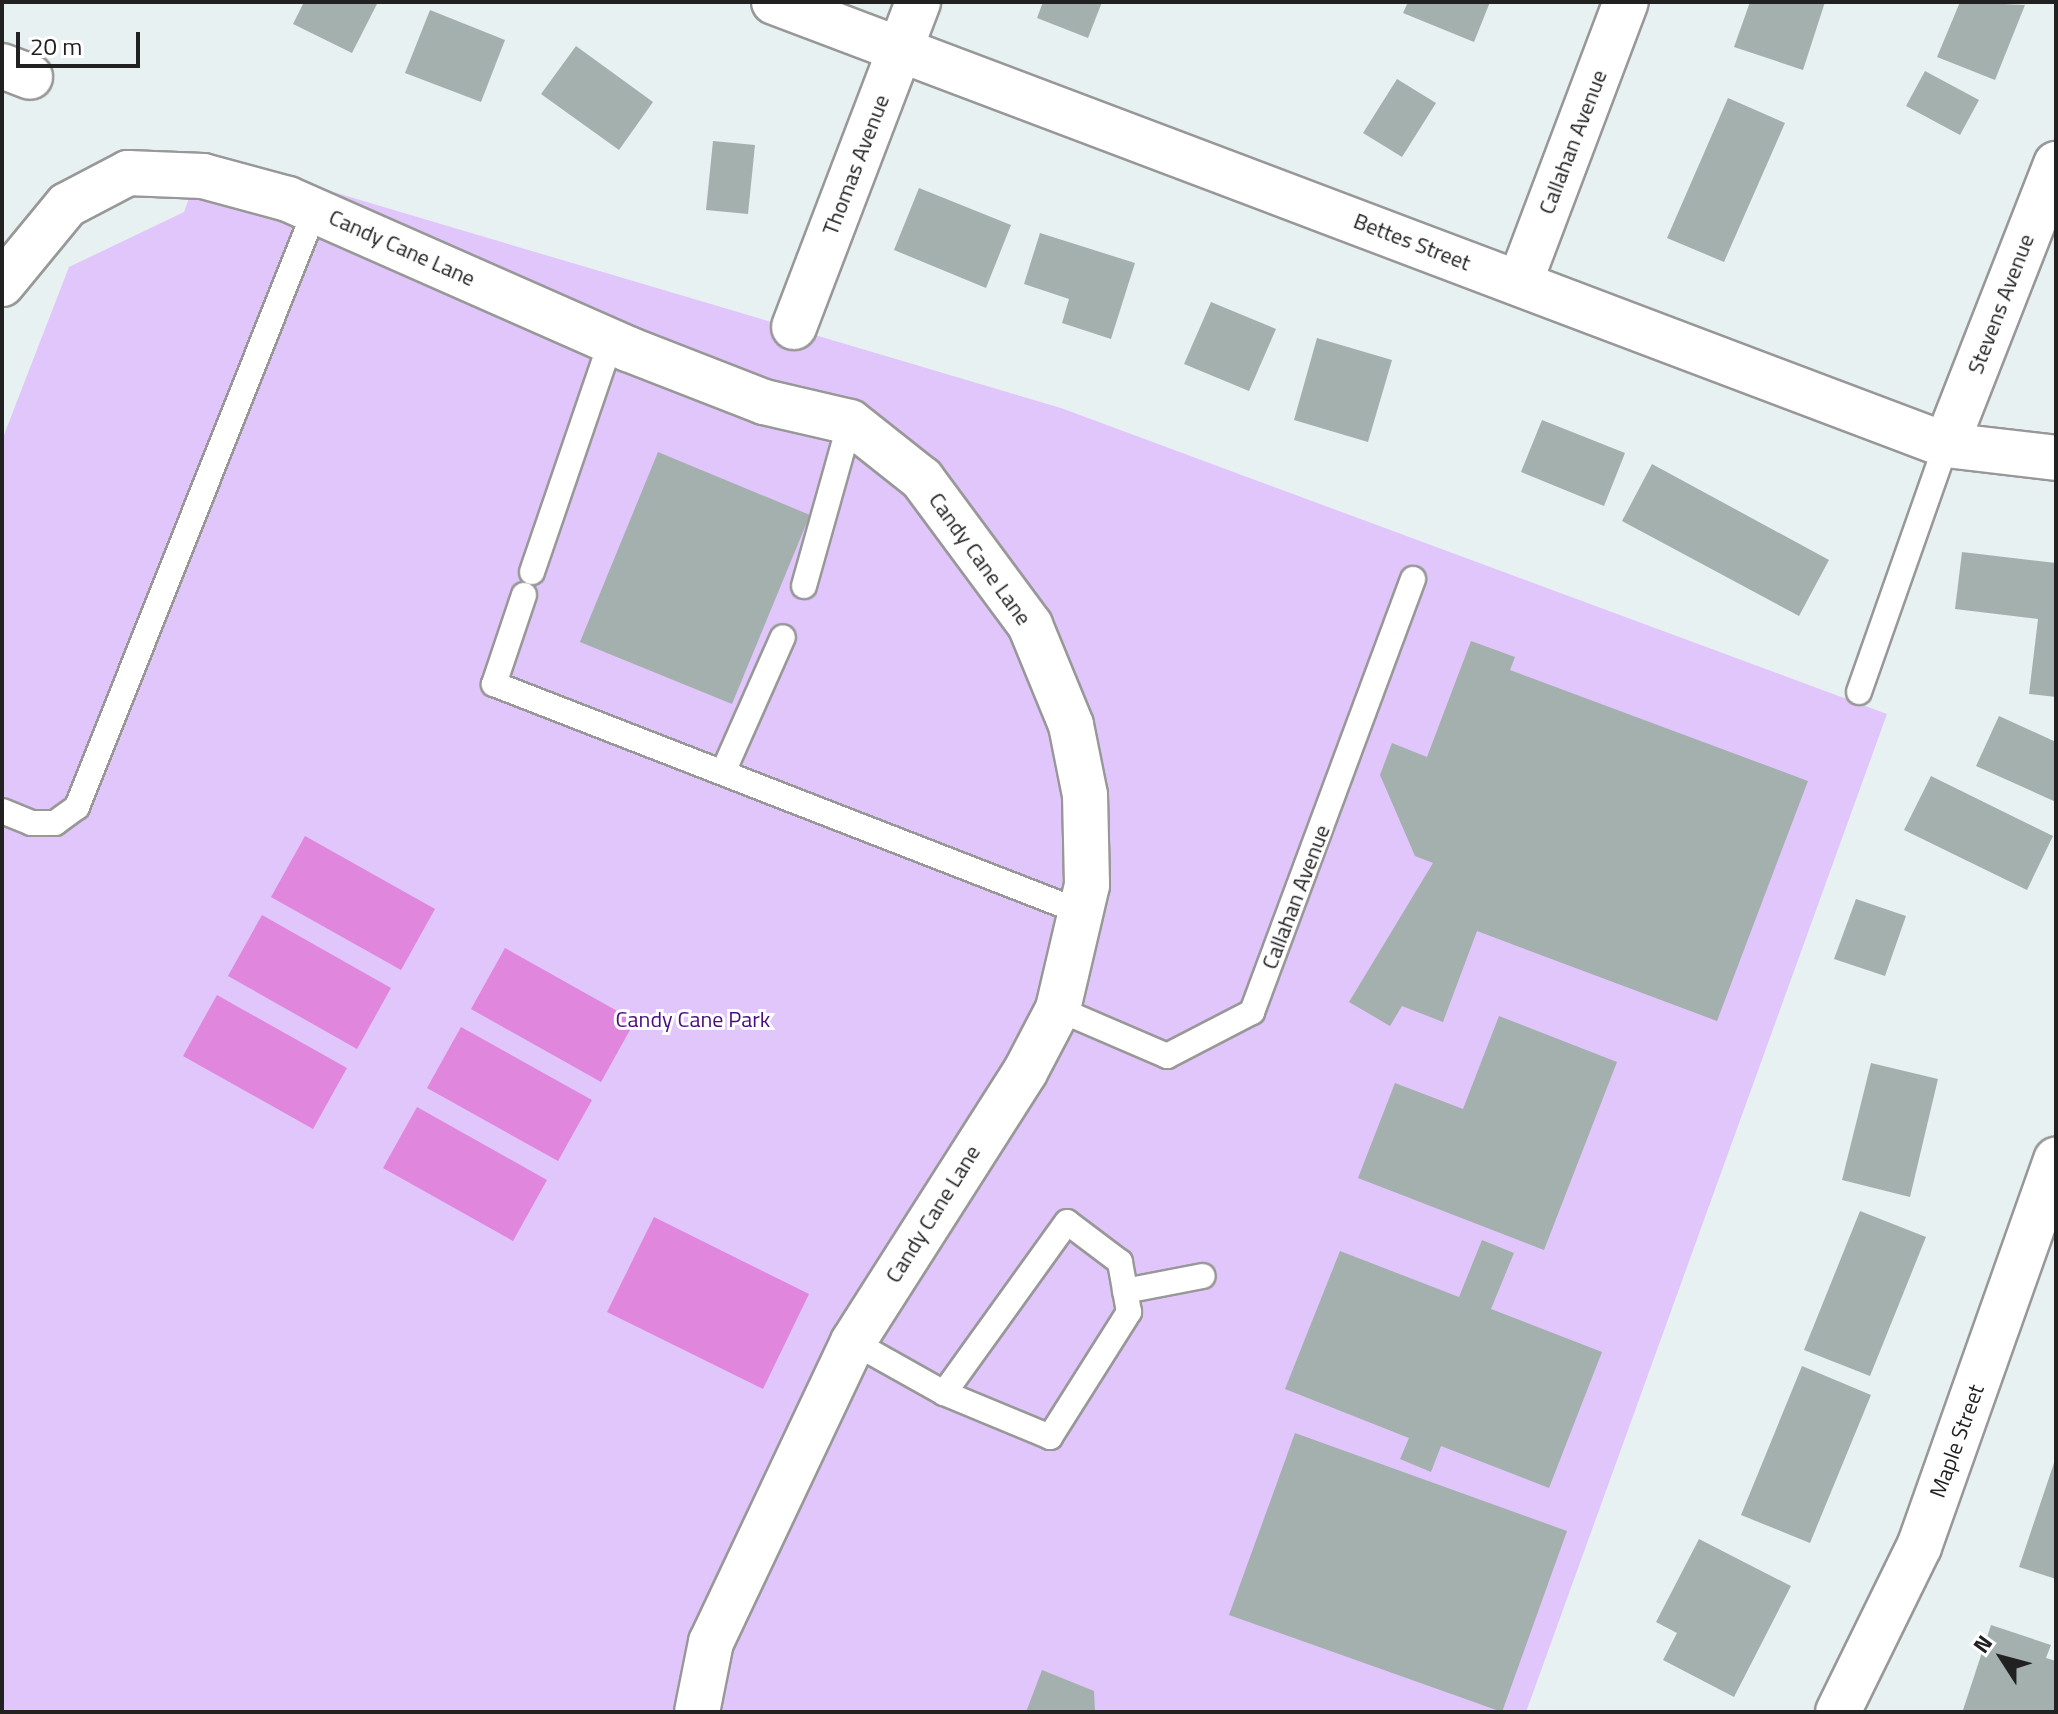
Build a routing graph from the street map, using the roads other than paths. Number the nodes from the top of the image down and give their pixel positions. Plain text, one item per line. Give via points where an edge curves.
1 (774, 2) edge
2 (918, 2) edge
3 (1626, 2) edge
4 (900, 49) junction
5 (2056, 164) edge
6 (315, 210) junction
7 (1520, 282) junction
8 (2, 284) edge
9 (794, 327) dead end
10 (611, 341) junction
11 (850, 422) junction
12 (1946, 445) junction
13 (2056, 458) edge
14 (1413, 579) dead end
15 (804, 586) dead end
16 (783, 637) dead end
17 (1859, 692) dead end
18 (724, 770) junction
19 (2, 811) edge
20 (1081, 912) junction
21 (1058, 1009) junction
22 (2056, 1160) edge
23 (1203, 1276) dead end
24 (1125, 1291) junction
25 (853, 1342) junction
26 (944, 1393) junction
27 (697, 1712) edge
28 (1838, 1712) edge

1 - 4 street, Bettes Street
2 - 4 street, Thomas Avenue
3 - 7 street, Callahan Avenue
4 - 7 street, Bettes Street
4 - 9 street, Thomas Avenue
5 - 12 street, Stevens Avenue
6 - 8 street, Candy Cane Lane via 203,176 128,173 67,205
6 - 10 street, Candy Cane Lane
6 - 19 lane via 77,807 55,823 31,823
7 - 12 street, Bettes Street
10 - 11 street, Candy Cane Lane via 764,402
10 - 18 lane via 494,684
11 - 15 lane
11 - 20 street, Candy Cane Lane via 922,479 1030,625 1071,725 1085,795 1087,885
12 - 13 street, Bettes Street
12 - 17 lane
14 - 21 lane, Callahan Avenue via 1252,1012 1167,1056
16 - 18 lane
18 - 20 lane
20 - 21 street, Candy Cane Lane
21 - 25 street, Candy Cane Lane via 1025,1072
22 - 28 street, Maple Street via 1919,1547
23 - 24 lane
24 - 26 lane via 1129,1312 1050,1437
24 - 26 lane via 1120,1262 1067,1222
25 - 26 lane
25 - 27 street, Candy Cane Lane via 711,1642

